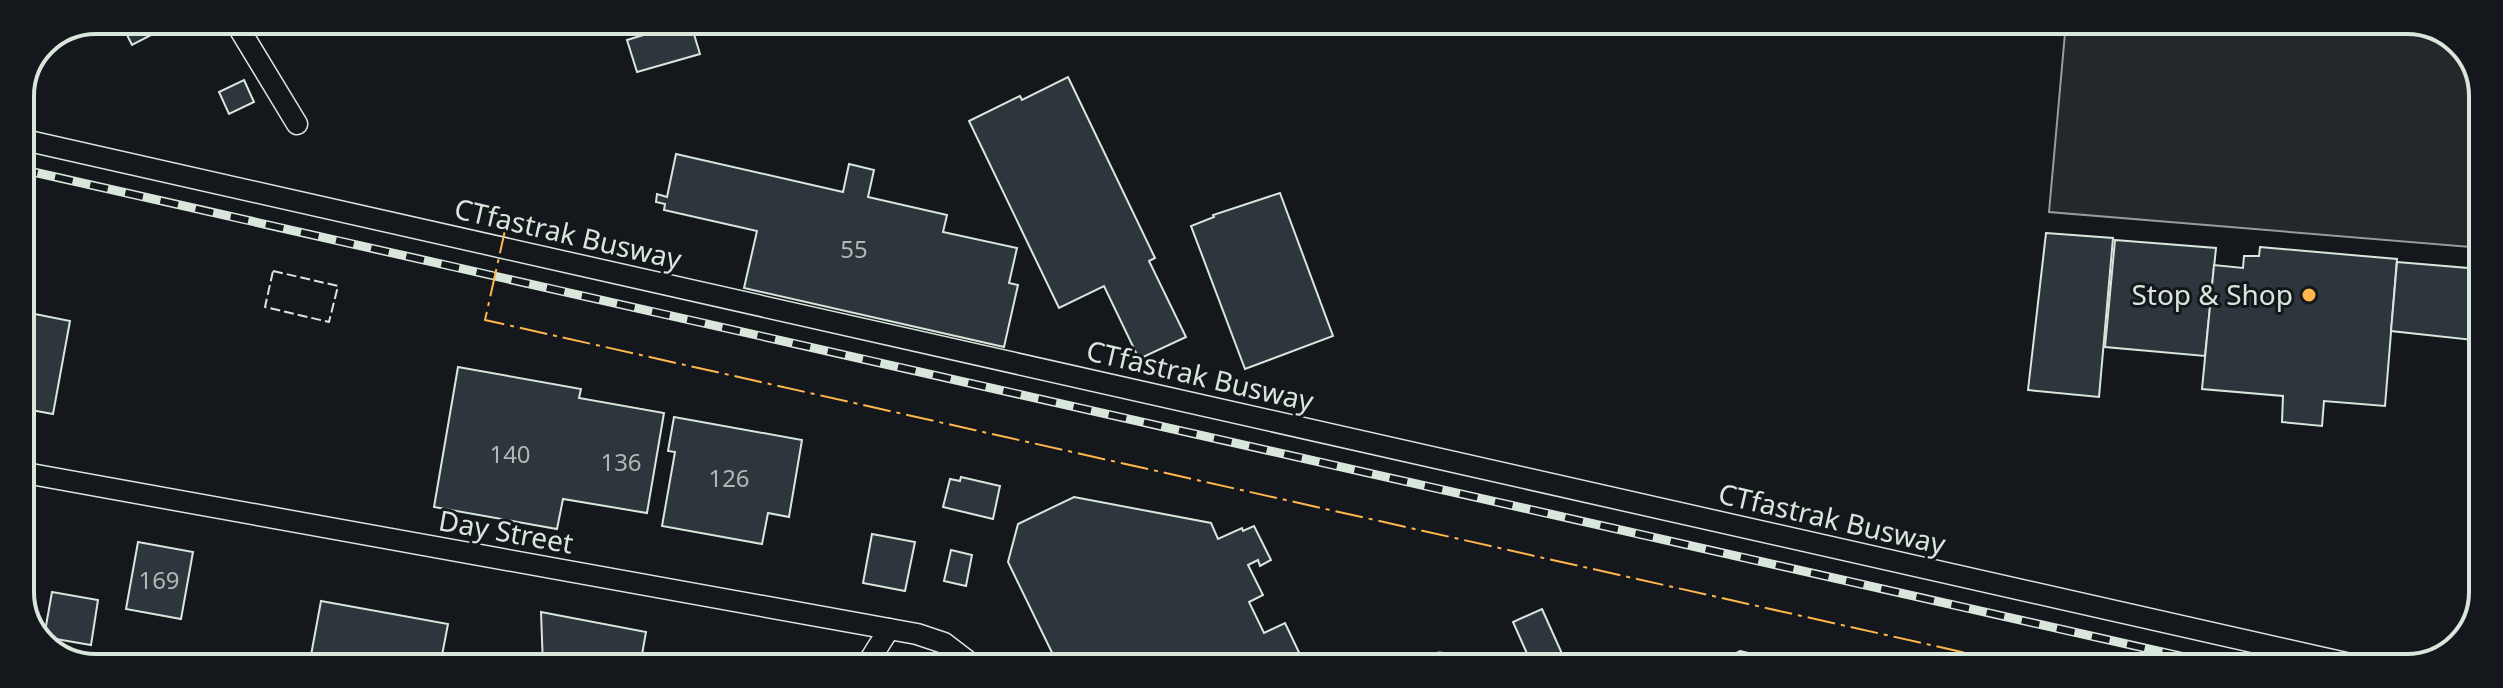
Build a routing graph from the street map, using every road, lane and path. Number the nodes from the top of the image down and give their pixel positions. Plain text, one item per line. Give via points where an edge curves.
1 (242, 34) edge
2 (297, 124) dead end
3 (34, 142) edge
4 (34, 475) edge
5 (889, 629) junction
6 (873, 654) edge
7 (958, 654) edge
8 (2306, 654) edge

1 - 2 street
3 - 8 street, CTfastrak Busway
4 - 5 street, Day Street
5 - 6 street
5 - 7 street, Day Street via 944,643

